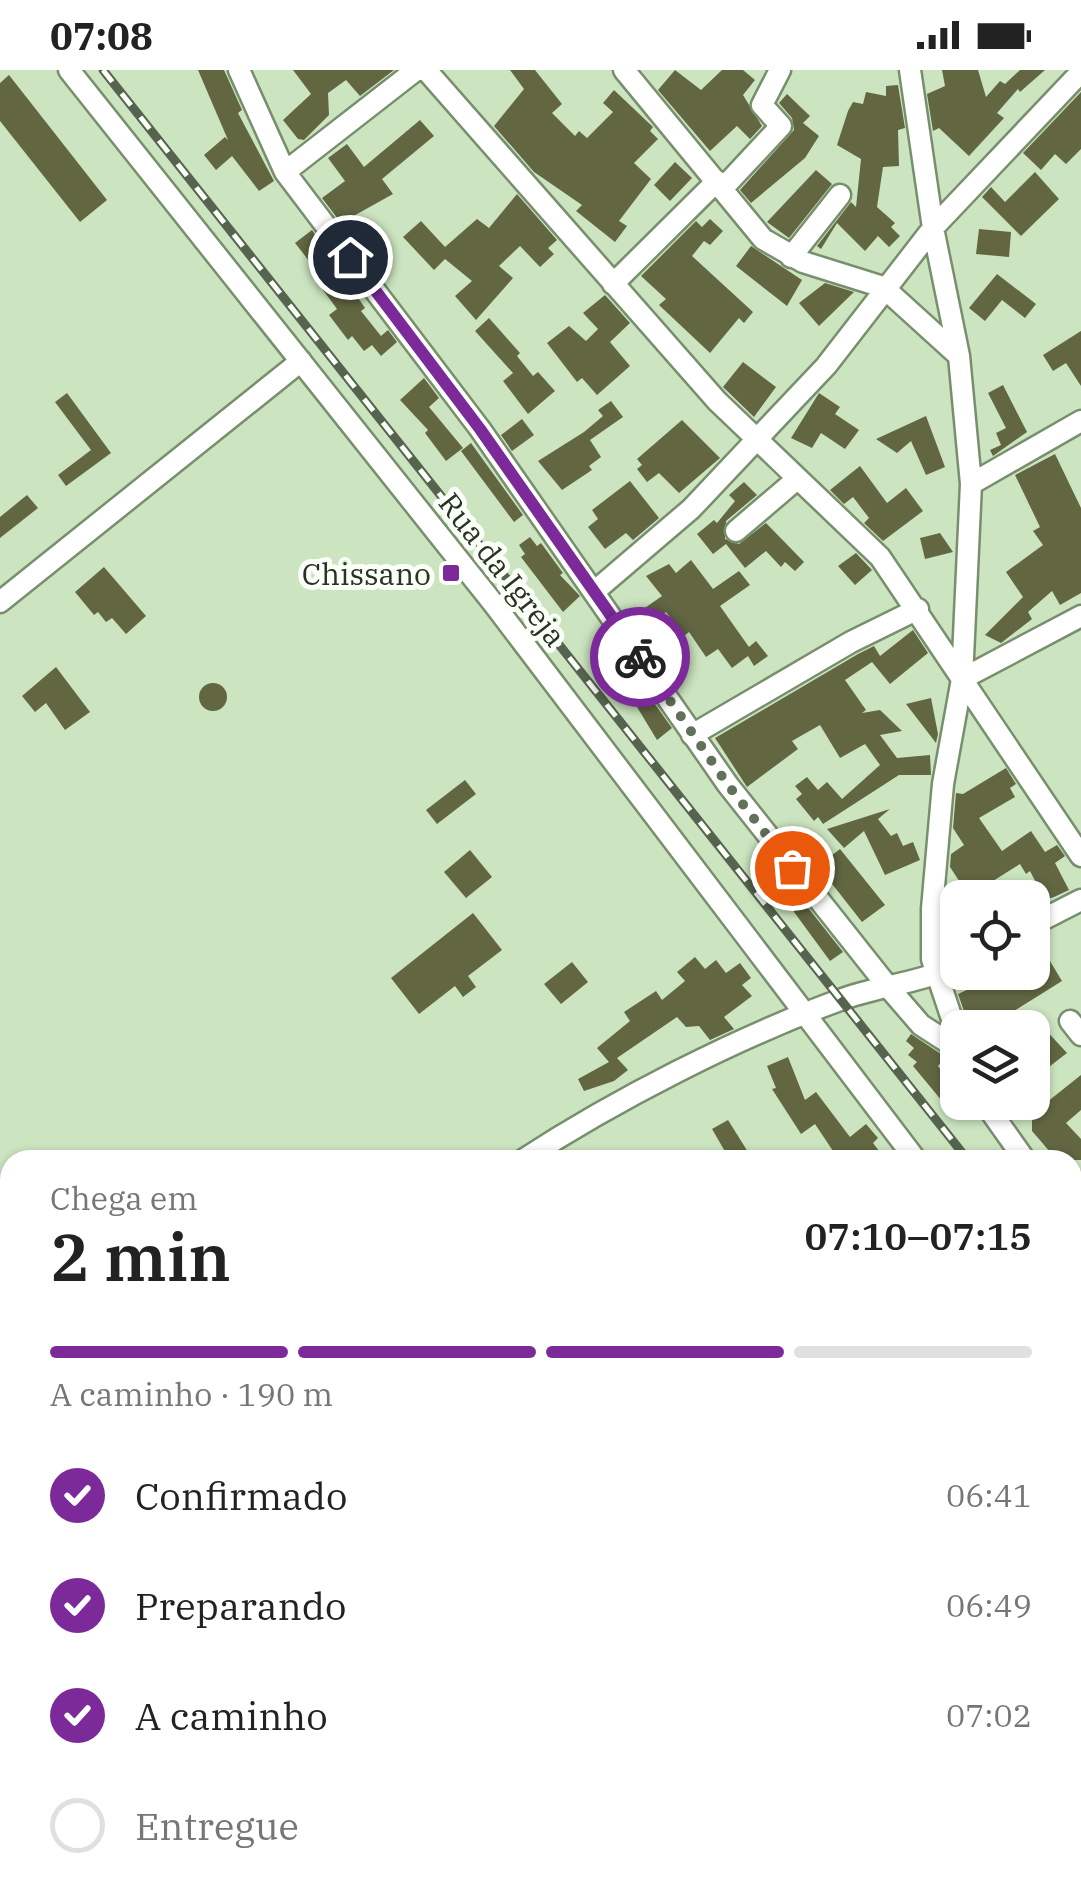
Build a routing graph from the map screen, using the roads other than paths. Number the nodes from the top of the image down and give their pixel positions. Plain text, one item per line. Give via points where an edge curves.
1 (69, 70) edge
2 (239, 70) edge
3 (416, 70) edge
4 (426, 70) edge
5 (624, 70) edge
6 (780, 70) edge
7 (910, 70) edge
8 (1081, 72) edge
9 (285, 172) junction
10 (720, 185) junction
11 (840, 196) dead end
12 (933, 228) junction
13 (791, 257) junction
14 (614, 284) junction
15 (884, 287) junction
16 (959, 356) junction
17 (301, 361) junction
18 (1081, 421) edge
19 (756, 440) junction
20 (798, 479) junction
21 (971, 484) junction
22 (736, 532) dead end
23 (595, 590) junction
24 (0, 602) edge
25 (918, 609) junction
26 (1081, 616) edge
27 (962, 679) junction
28 (692, 735) junction
29 (1081, 856) edge
30 (1078, 908) edge
31 (1050, 918) edge
32 (940, 974) edge
33 (936, 976) junction
34 (890, 988) junction
35 (949, 1010) edge
36 (804, 1014) junction
37 (940, 1040) edge
38 (997, 1120) edge
39 (543, 1150) edge
40 (908, 1150) edge
41 (1018, 1150) edge

1 - 17 street, Rua da Igreja
2 - 9 street
3 - 9 street
4 - 14 street
5 - 10 street
6 - 10 street via 762,106 781,126
7 - 12 street
8 - 12 street
9 - 23 street
10 - 13 street via 763,239
10 - 14 street
11 - 13 street
12 - 15 street
12 - 16 street
13 - 15 street
14 - 19 street
15 - 16 street
15 - 19 street via 826,366
16 - 21 street
17 - 24 street
17 - 36 street, Rua da Igreja
18 - 21 street
19 - 20 street
19 - 23 street via 691,508
20 - 22 street
20 - 25 street via 880,557
21 - 27 street
23 - 28 street
25 - 27 street
25 - 28 street
26 - 27 street
27 - 29 street
27 - 33 street via 943,784 932,910
28 - 34 street
30 - 31 street
32 - 33 street
33 - 34 street
33 - 35 street
34 - 36 street
34 - 37 street
36 - 39 street via 574,1125
36 - 40 street, Rua da Igreja
38 - 41 street

